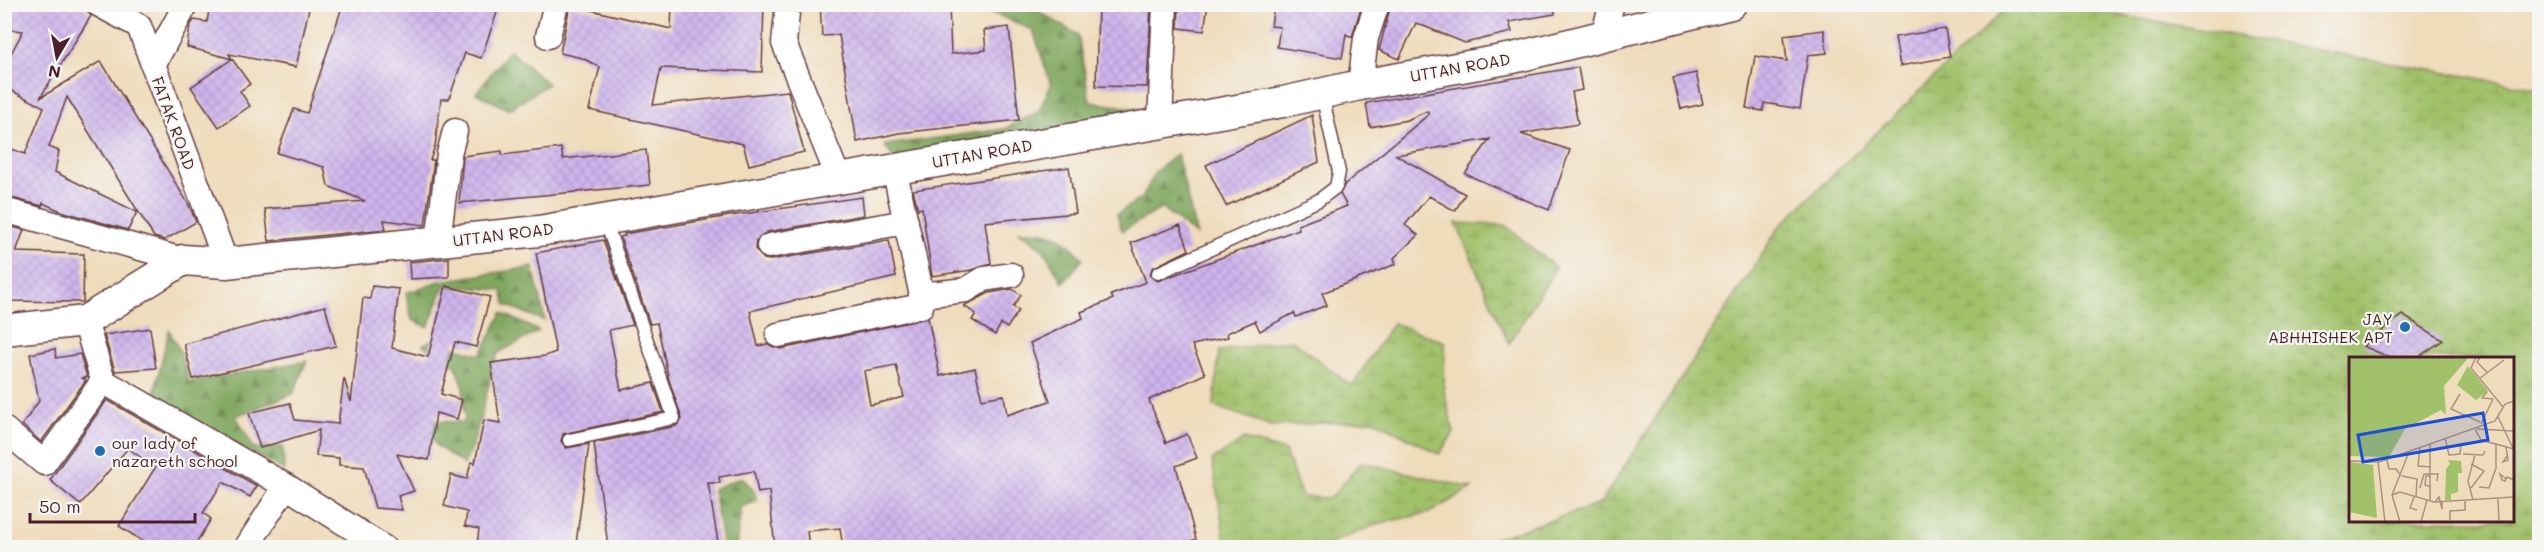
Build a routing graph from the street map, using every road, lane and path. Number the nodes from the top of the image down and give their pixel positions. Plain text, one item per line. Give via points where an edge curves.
1 (98, 4) edge
2 (186, 4) edge
3 (556, 4) edge
4 (788, 4) edge
5 (1164, 4) edge
6 (1377, 4) edge
7 (1612, 4) edge
8 (1731, 4) edge
9 (1603, 35) junction
10 (548, 36) dead end
11 (153, 65) junction
12 (1360, 85) junction
13 (1322, 94) junction
14 (1160, 123) junction
15 (455, 130) dead end
16 (894, 168) junction
17 (838, 177) junction
18 (4, 210) edge
19 (605, 219) junction
20 (906, 222) junction
21 (438, 241) junction
22 (769, 246) dead end
23 (183, 260) junction
24 (226, 263) junction
25 (1158, 273) dead end
26 (1011, 274) dead end
27 (921, 295) junction
28 (85, 321) junction
29 (4, 330) edge
30 (778, 335) dead end
31 (103, 381) junction
32 (4, 429) edge
33 (569, 440) dead end
34 (286, 486) junction
35 (246, 548) edge
36 (384, 548) edge

1 - 11 street, FATAK ROAD via 139,26
2 - 11 street
3 - 10 street
4 - 17 street via 784,43
5 - 14 street
6 - 12 street via 1366,38
7 - 9 street
8 - 9 street, UTTAN ROAD
9 - 12 street, UTTAN ROAD via 1513,58
11 - 24 street, FATAK ROAD
12 - 13 street, UTTAN ROAD
13 - 14 street, UTTAN ROAD
13 - 25 lane via 1339,172 1336,187 1319,200
14 - 16 street, UTTAN ROAD
15 - 21 street
16 - 17 street, UTTAN ROAD
16 - 20 street
17 - 19 street, UTTAN ROAD
18 - 23 street
19 - 21 street, UTTAN ROAD via 539,231
19 - 33 lane via 674,418
20 - 22 street
20 - 27 street
21 - 24 street, UTTAN ROAD
23 - 24 street, UTTAN ROAD
23 - 28 street
26 - 27 street via 984,279 966,290
27 - 30 street via 921,306
28 - 29 street
28 - 31 street
31 - 32 street via 44,464
31 - 34 street
34 - 35 street
34 - 36 street

